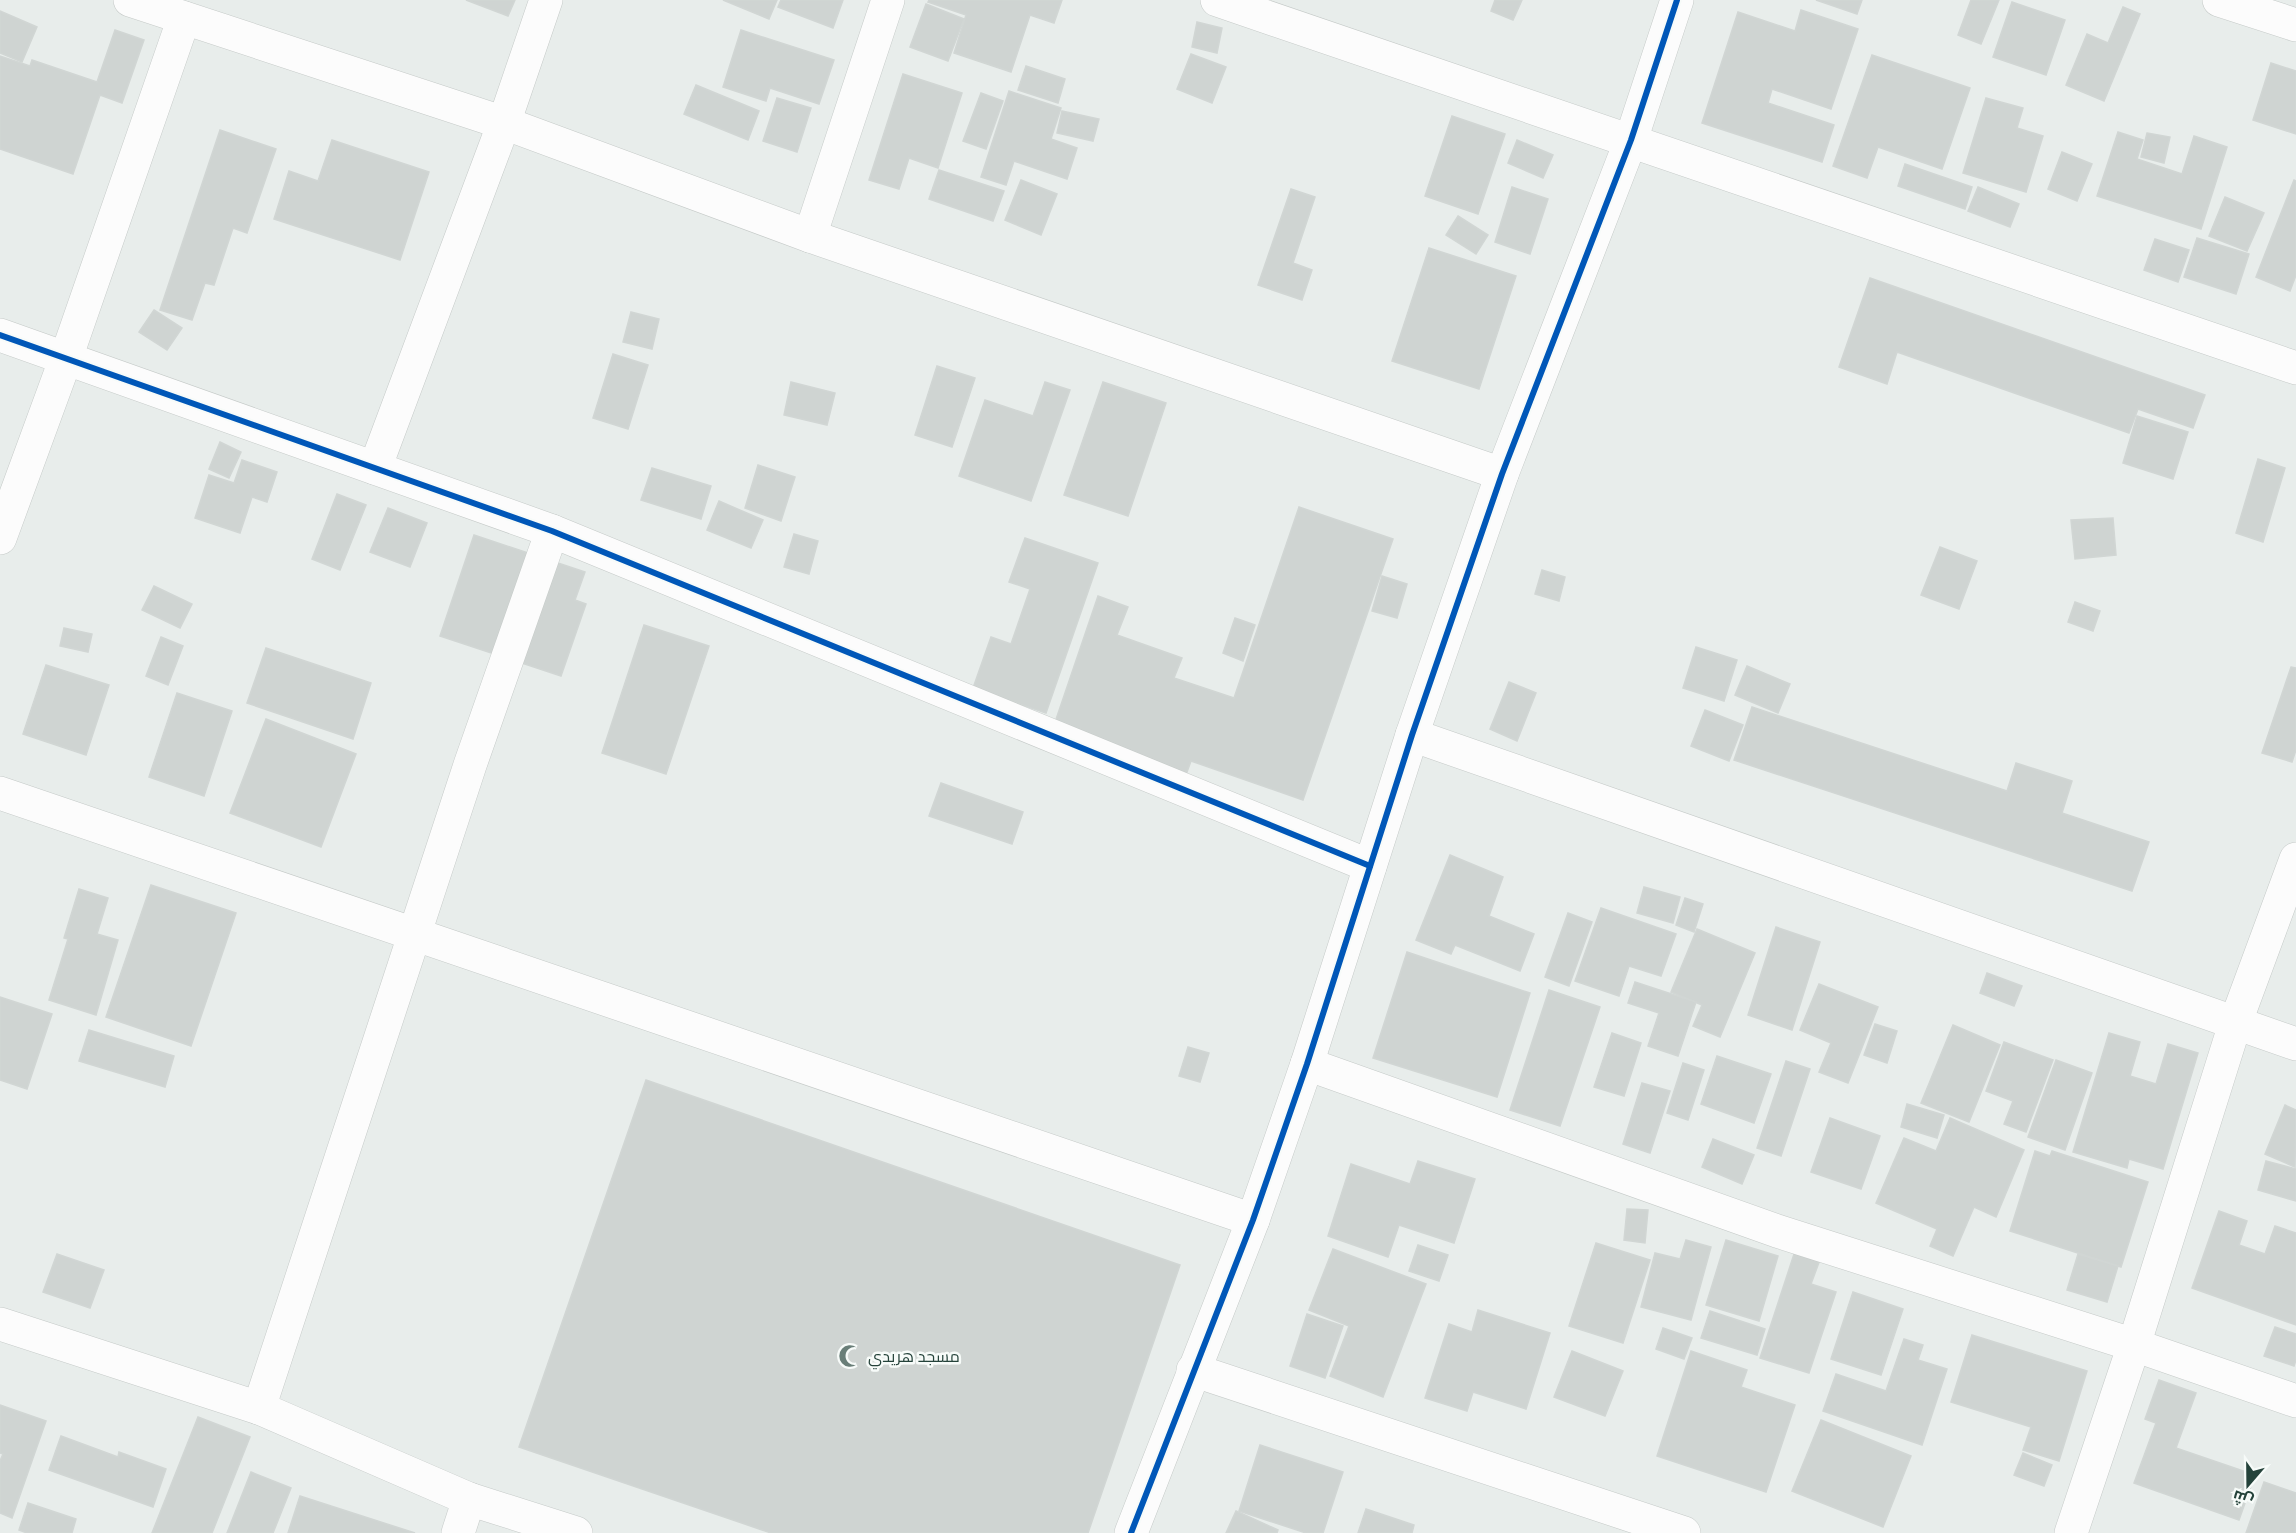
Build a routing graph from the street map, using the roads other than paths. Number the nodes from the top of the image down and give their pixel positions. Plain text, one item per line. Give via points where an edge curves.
1 (130, 0) edge
2 (546, 0) edge
3 (888, 0) edge
4 (1217, 0) edge
5 (1677, 0) edge
6 (2219, 0) edge
7 (183, 18) junction
8 (2296, 25) edge
9 (504, 123) junction
10 (1631, 140) junction
11 (810, 236) junction
12 (0, 335) edge
13 (66, 358) junction
14 (2296, 368) edge
15 (375, 468) junction
16 (1502, 474) junction
17 (552, 531) junction
18 (0, 538) edge
19 (1412, 735) junction
20 (0, 793) edge
21 (2296, 859) edge
22 (1370, 866) junction
23 (416, 934) junction
24 (2235, 1024) junction
25 (2296, 1044) edge
26 (1307, 1064) junction
27 (1253, 1220) junction
28 (0, 1324) edge
29 (2134, 1345) junction
30 (1193, 1370) junction
31 (2296, 1401) edge
32 (259, 1408) junction
33 (469, 1499) junction
34 (458, 1533) edge
35 (576, 1533) edge
36 (1131, 1533) edge
37 (1684, 1533) edge
38 (2071, 1533) edge

1 - 7 street
2 - 9 street
3 - 11 street
4 - 10 street
5 - 10 street
6 - 8 street
7 - 9 street
7 - 13 street
9 - 11 street
9 - 15 street
10 - 14 street
10 - 16 street
11 - 16 street
12 - 13 street
13 - 15 street
13 - 18 street
15 - 17 street
16 - 19 street
17 - 22 street
17 - 23 street
19 - 22 street
19 - 24 street
20 - 23 street
21 - 24 street
22 - 26 street
23 - 27 street
23 - 32 street
24 - 25 street
24 - 29 street
26 - 27 street
26 - 29 street via 1777,1231
27 - 30 street
28 - 32 street
29 - 31 street
29 - 38 street
30 - 36 street
30 - 37 street
32 - 33 street
33 - 34 street
33 - 35 street

